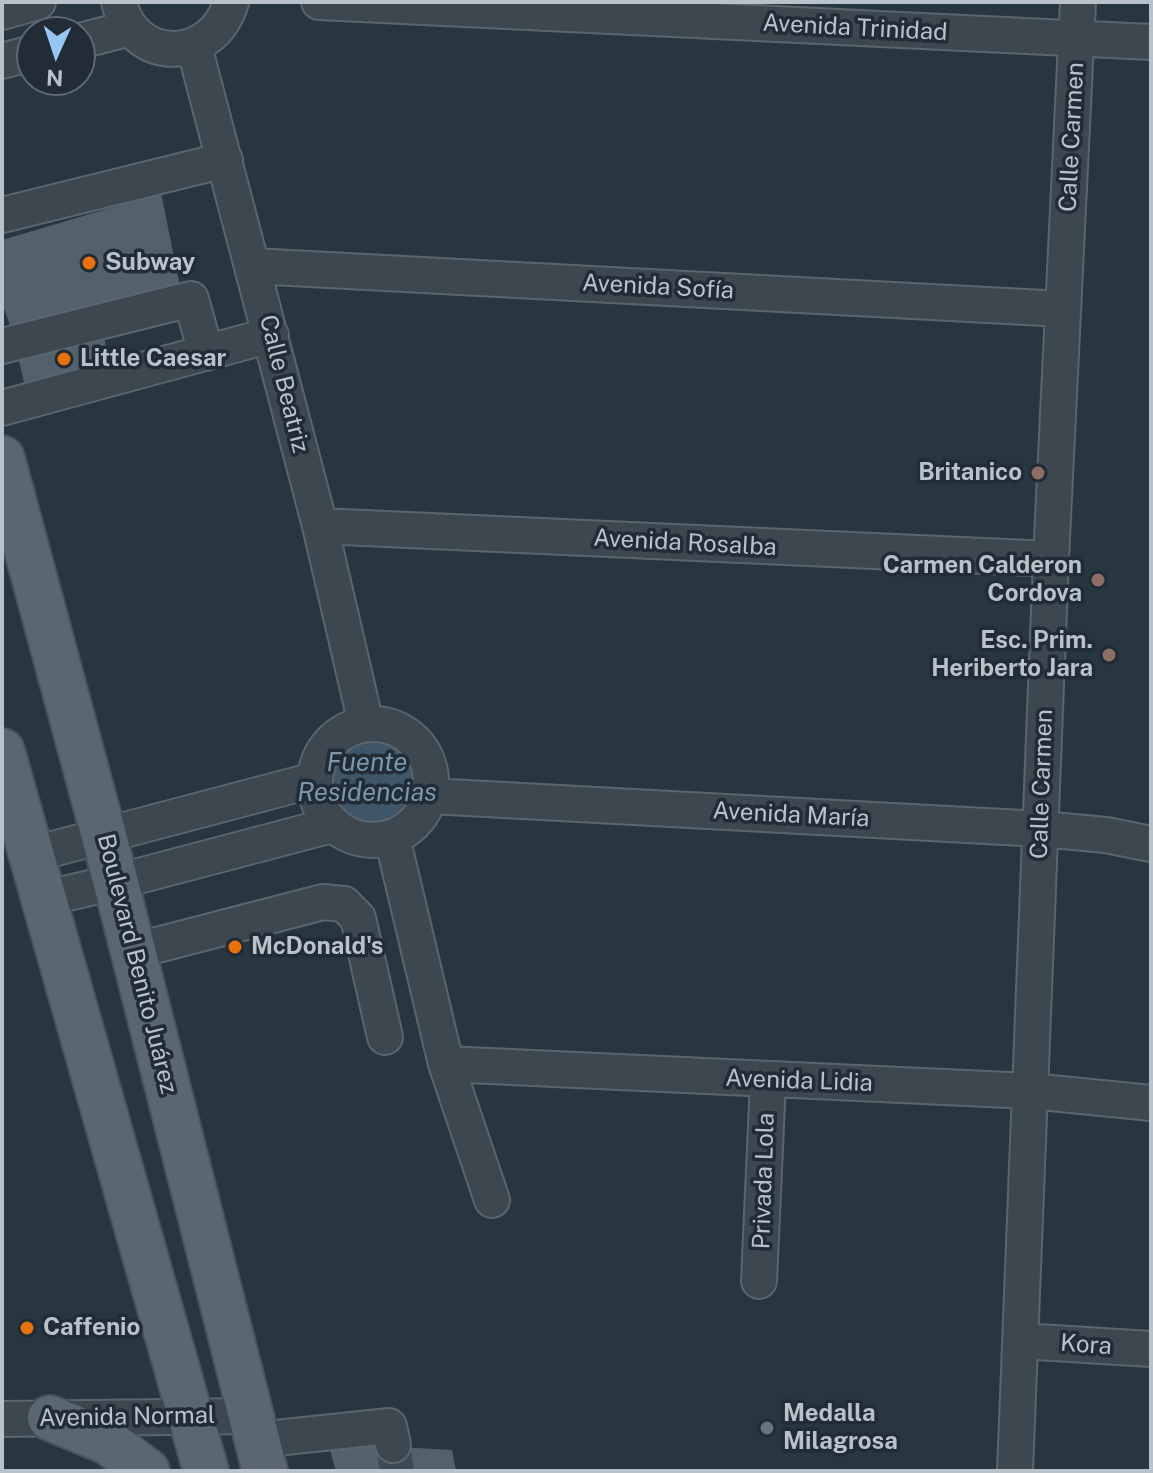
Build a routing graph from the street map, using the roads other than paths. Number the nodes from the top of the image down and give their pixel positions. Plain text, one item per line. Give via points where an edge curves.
1 (38, 2) edge
2 (231, 2) edge
3 (319, 2) edge
4 (1078, 2) edge
5 (2, 12) edge
6 (124, 15) edge
7 (96, 32) edge
8 (1076, 39) junction
9 (1151, 42) edge
10 (194, 46) junction
11 (225, 160) junction
12 (2, 215) edge
13 (253, 266) junction
14 (1063, 309) junction
15 (271, 335) junction
16 (2, 346) edge
17 (206, 353) junction
18 (2, 408) edge
19 (2, 458) edge
20 (320, 526) junction
21 (1051, 559) junction
22 (366, 724) junction
23 (2, 751) edge
24 (314, 780) junction
25 (430, 796) junction
26 (332, 825) junction
27 (1041, 829) junction
28 (104, 836) junction
29 (392, 837) junction
30 (1151, 844) edge
31 (30, 855) junction
32 (116, 882) junction
33 (42, 899) junction
34 (134, 951) junction
35 (385, 1037) dead end
36 (446, 1064) junction
37 (768, 1081) junction
38 (1031, 1091) junction
39 (1151, 1103) edge
40 (492, 1200) dead end
41 (759, 1281) dead end
42 (1021, 1341) junction
43 (1151, 1349) edge
44 (190, 1416) junction
45 (50, 1418) junction
46 (2, 1419) edge
47 (258, 1442) edge
48 (393, 1445) dead end
49 (147, 1471) edge
50 (206, 1471) edge
51 (1015, 1471) edge

1 - 5 street
2 - 10 street via 213,35
3 - 8 street, Avenida Trinidad
4 - 8 street, Calle Carmen
6 - 7 street
6 - 10 street via 143,40 159,47
8 - 9 street, Avenida Trinidad
8 - 14 street, Calle Carmen
10 - 11 street, Calle Beatriz
11 - 12 street
11 - 13 street, Calle Beatriz
13 - 14 street, Avenida Sofía
13 - 15 street, Calle Beatriz
14 - 21 street, Calle Carmen
15 - 17 street
15 - 20 street, Calle Beatriz
16 - 17 street via 191,299
17 - 18 street
19 - 28 main road, Boulevard Benito Juárez
20 - 21 street, Avenida Rosalba
20 - 22 street, Calle Beatriz
21 - 27 street, Calle Carmen
22 - 24 street via 346,730 330,743 318,760
22 - 25 street via 388,726 423,752 431,774
23 - 31 main road
24 - 26 street via 322,812
24 - 28 street
25 - 27 street, Avenida María
25 - 29 street via 422,814
26 - 29 street via 361,839
26 - 32 street
27 - 30 street, Avenida María
27 - 38 street, Calle Carmen
28 - 31 street
28 - 32 main road, Boulevard Benito Juárez
29 - 36 street
31 - 33 main road
32 - 33 street
32 - 34 main road, Boulevard Benito Juárez
33 - 44 main road
34 - 35 street via 323,902 344,904 358,918
34 - 47 main road, Boulevard Benito Juárez
36 - 37 street, Avenida Lidia
36 - 40 street
37 - 38 street, Avenida Lidia
37 - 41 street, Privada Lola
38 - 39 street, Avenida Lidia
38 - 42 street, Calle Carmen
42 - 43 street, Kora
42 - 51 street, Calle Carmen
44 - 45 street, Avenida Normal
44 - 47 street, Avenida Normal
44 - 50 main road
45 - 46 street, Avenida Normal
45 - 49 main road via 108,1442
47 - 48 street, Avenida Normal via 389,1426

